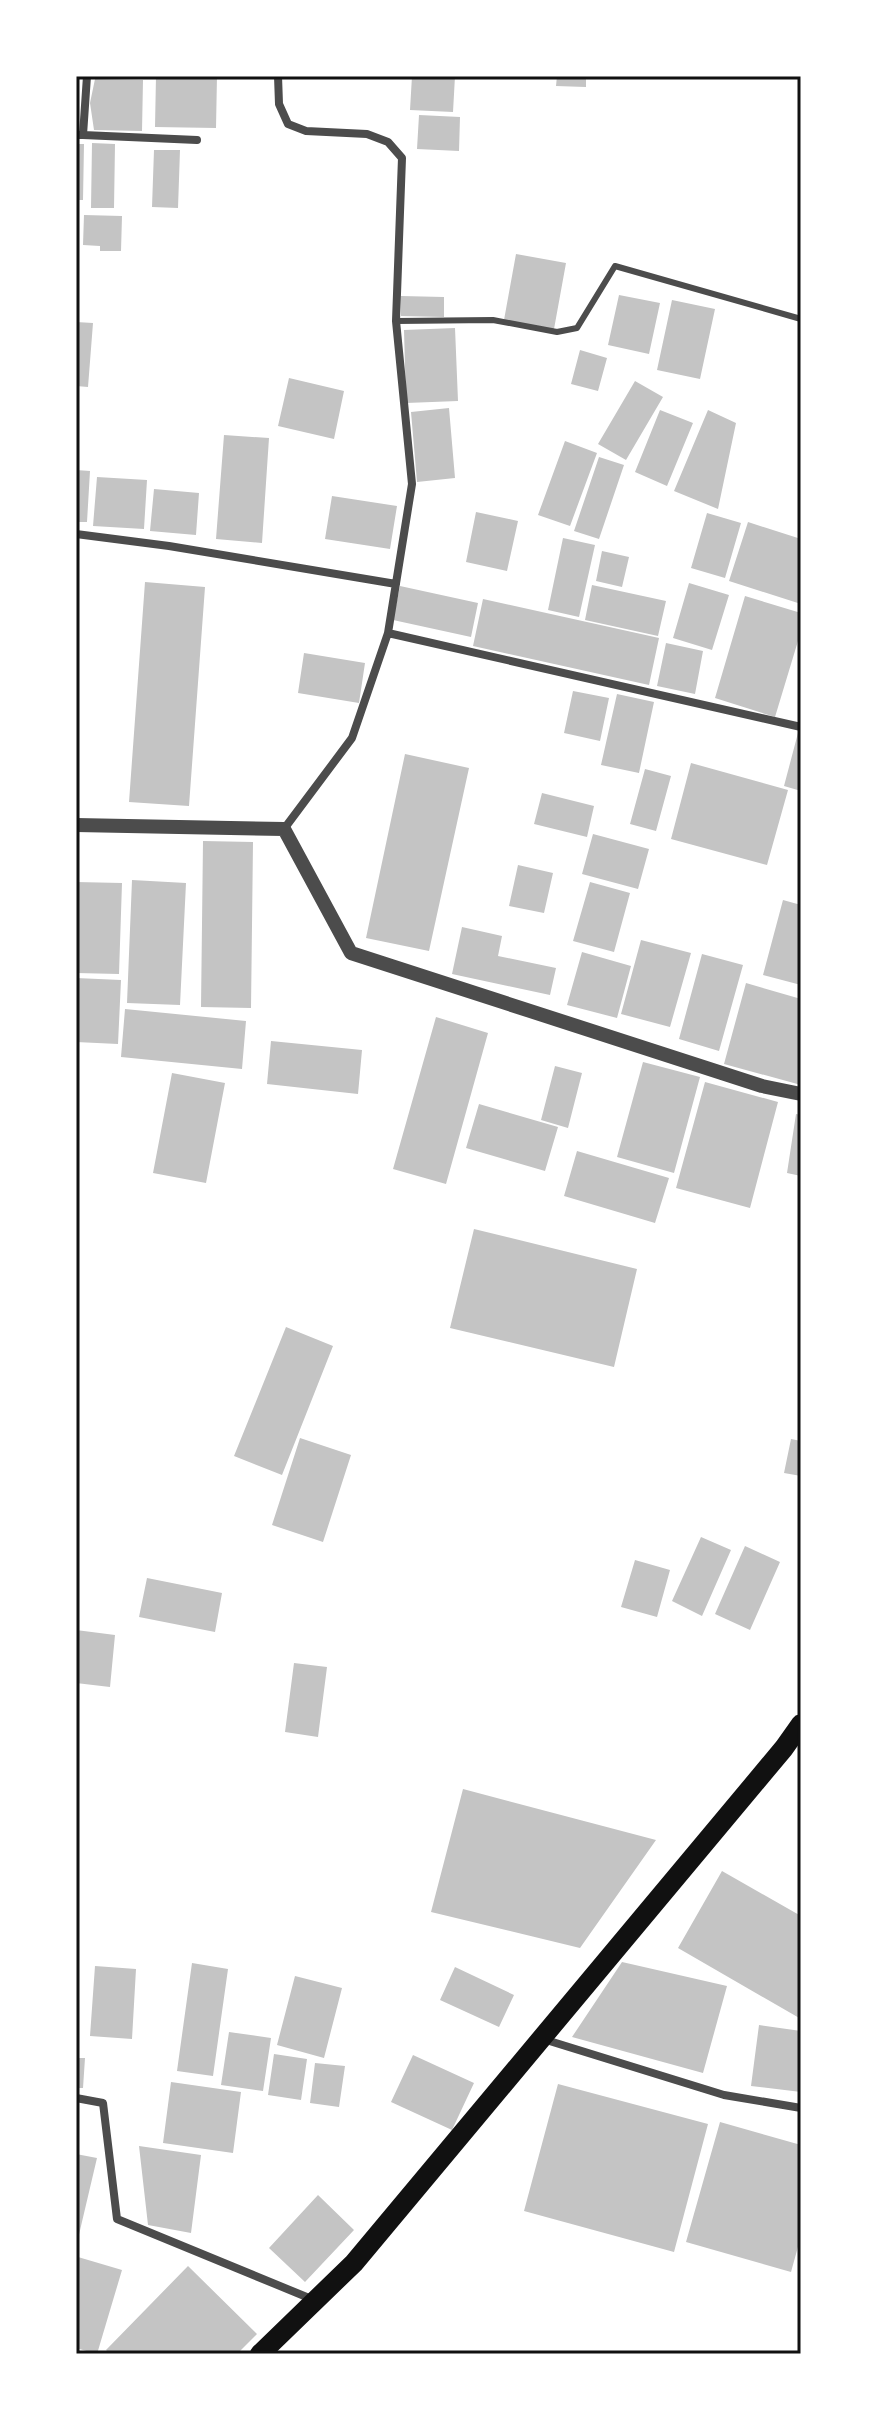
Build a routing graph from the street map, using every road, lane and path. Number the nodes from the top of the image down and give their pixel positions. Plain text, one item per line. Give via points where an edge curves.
1 (87, 76) edge
2 (278, 76) edge
3 (80, 135) edge
4 (197, 140) dead end
5 (801, 319) edge
6 (396, 321) junction
7 (76, 534) edge
8 (396, 584) junction
9 (388, 633) junction
10 (801, 727) edge
11 (76, 825) edge
12 (284, 829) junction
13 (801, 1094) edge
14 (801, 1724) edge
15 (541, 2039) junction
16 (76, 2098) edge
17 (801, 2108) edge
18 (315, 2300) junction
19 (260, 2354) edge

1 - 3 street
2 - 6 street via 279,104 288,124 306,131 367,134 388,142 402,158
3 - 4 street
5 - 6 lane via 615,266 577,328 557,332 493,320
6 - 8 street via 412,484
7 - 8 street
8 - 9 street
9 - 10 street
9 - 12 street via 352,738
11 - 12 street
12 - 13 street via 351,953 762,1086
14 - 15 main road
15 - 17 street via 724,2095
15 - 18 main road via 354,2263
16 - 18 street via 103,2103 117,2219
18 - 19 main road

